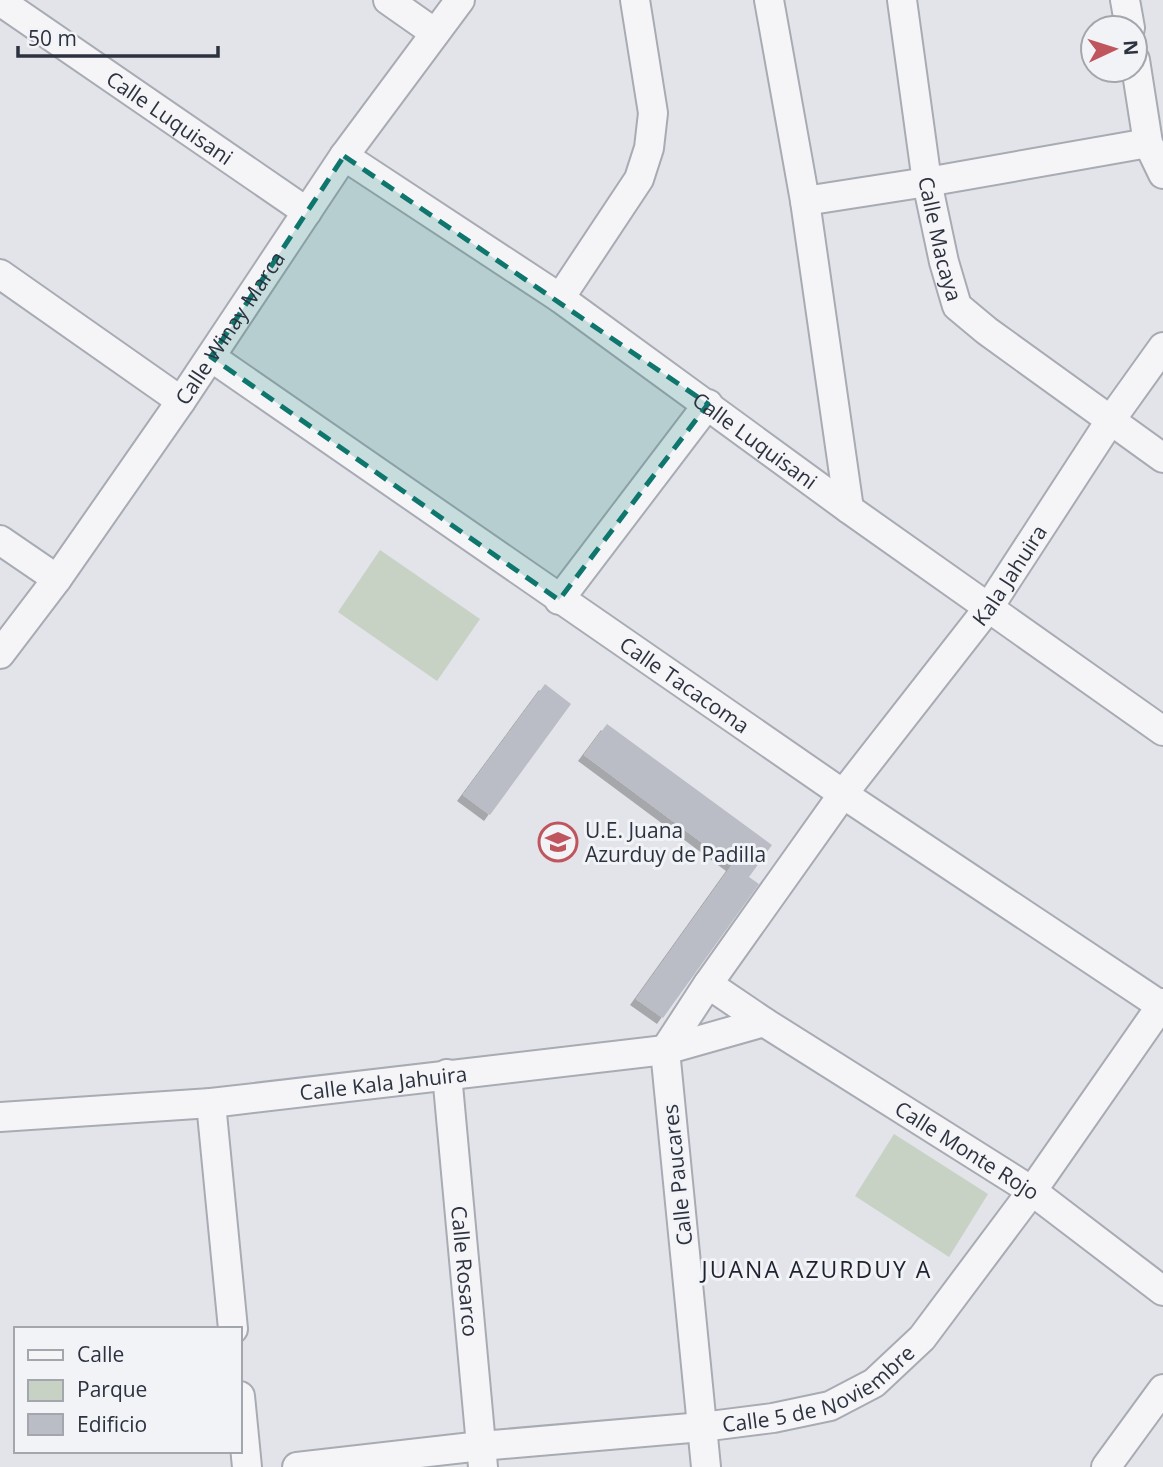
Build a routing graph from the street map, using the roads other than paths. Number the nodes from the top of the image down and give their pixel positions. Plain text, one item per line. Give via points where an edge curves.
1 (388, 0) edge
2 (460, 0) edge
3 (635, 0) edge
4 (769, 0) edge
5 (902, 0) edge
6 (0, 1) edge
7 (435, 33) junction
8 (1139, 84) edge
9 (1148, 143) junction
10 (344, 156) junction
11 (1163, 173) edge
12 (927, 182) junction
13 (805, 201) junction
14 (307, 212) junction
15 (0, 274) edge
16 (560, 298) junction
17 (1163, 348) edge
18 (211, 357) junction
19 (181, 401) junction
20 (708, 404) junction
21 (1110, 421) junction
22 (1163, 458) edge
23 (849, 509) junction
24 (0, 540) edge
25 (57, 579) junction
26 (559, 600) junction
27 (989, 607) junction
28 (0, 654) edge
29 (1163, 731) edge
30 (843, 794) junction
31 (708, 984) junction
32 (1162, 1005) edge
33 (764, 1022) junction
34 (665, 1049) junction
35 (447, 1074) junction
36 (211, 1103) junction
37 (0, 1118) edge
38 (1032, 1191) junction
39 (1163, 1291) edge
40 (233, 1327) edge
41 (1163, 1389) edge
42 (242, 1416) edge
43 (702, 1427) junction
44 (482, 1457) edge
45 (247, 1467) edge
46 (297, 1467) edge
47 (706, 1467) edge
48 (1105, 1467) edge

1 - 7 street
2 - 7 street, Calle Winay Marca
3 - 16 street via 653,113 649,148 639,178
4 - 13 street
5 - 12 street, Calle Macaya
6 - 14 street, Calle Luquisani
7 - 10 street, Calle Winay Marca
8 - 9 street
9 - 11 street
9 - 12 street
10 - 14 street, Calle Winay Marca
10 - 16 street, Calle Luquisani
12 - 13 street
12 - 21 street, Calle Macaya via 957,306
13 - 23 street
14 - 18 street, Calle Winay Marca
15 - 19 street
16 - 20 street, Calle Luquisani
17 - 21 street, Kala Jahuira
18 - 19 street, Calle Winay Marca
18 - 26 street, Calle Tacacoma
19 - 25 street, Calle Winay Marca
20 - 23 street, Calle Luquisani
20 - 26 street
21 - 22 street, Calle Macaya
21 - 27 street, Kala Jahuira
23 - 27 street, Calle Luquisani
24 - 25 street
25 - 28 street, Calle Winay Marca
26 - 30 street, Calle Tacacoma
27 - 29 street, Calle Luquisani
27 - 30 street, Kala Jahuira
30 - 31 street, Kala Jahuira
30 - 32 street, Calle Tacacoma
31 - 33 street, Calle Monte Rojo
31 - 34 street, Kala Jahuira
32 - 38 street, Calle 5 de Noviembre
33 - 34 street, Calle Kala Jahuira
33 - 38 street, Calle Monte Rojo
34 - 35 street, Calle Kala Jahuira
34 - 43 street, Calle Paucares
35 - 36 street, Calle Kala Jahuira
35 - 44 street, Calle Rosarco
36 - 37 street, Calle Kala Jahuira
36 - 40 street
38 - 39 street, Calle Monte Rojo
38 - 43 street, Calle 5 de Noviembre via 922,1338 874,1383 830,1406
41 - 48 street
42 - 45 street
43 - 44 street, Calle 5 de Noviembre
43 - 47 street, Calle Paucares
44 - 46 street, Calle 5 de Noviembre

